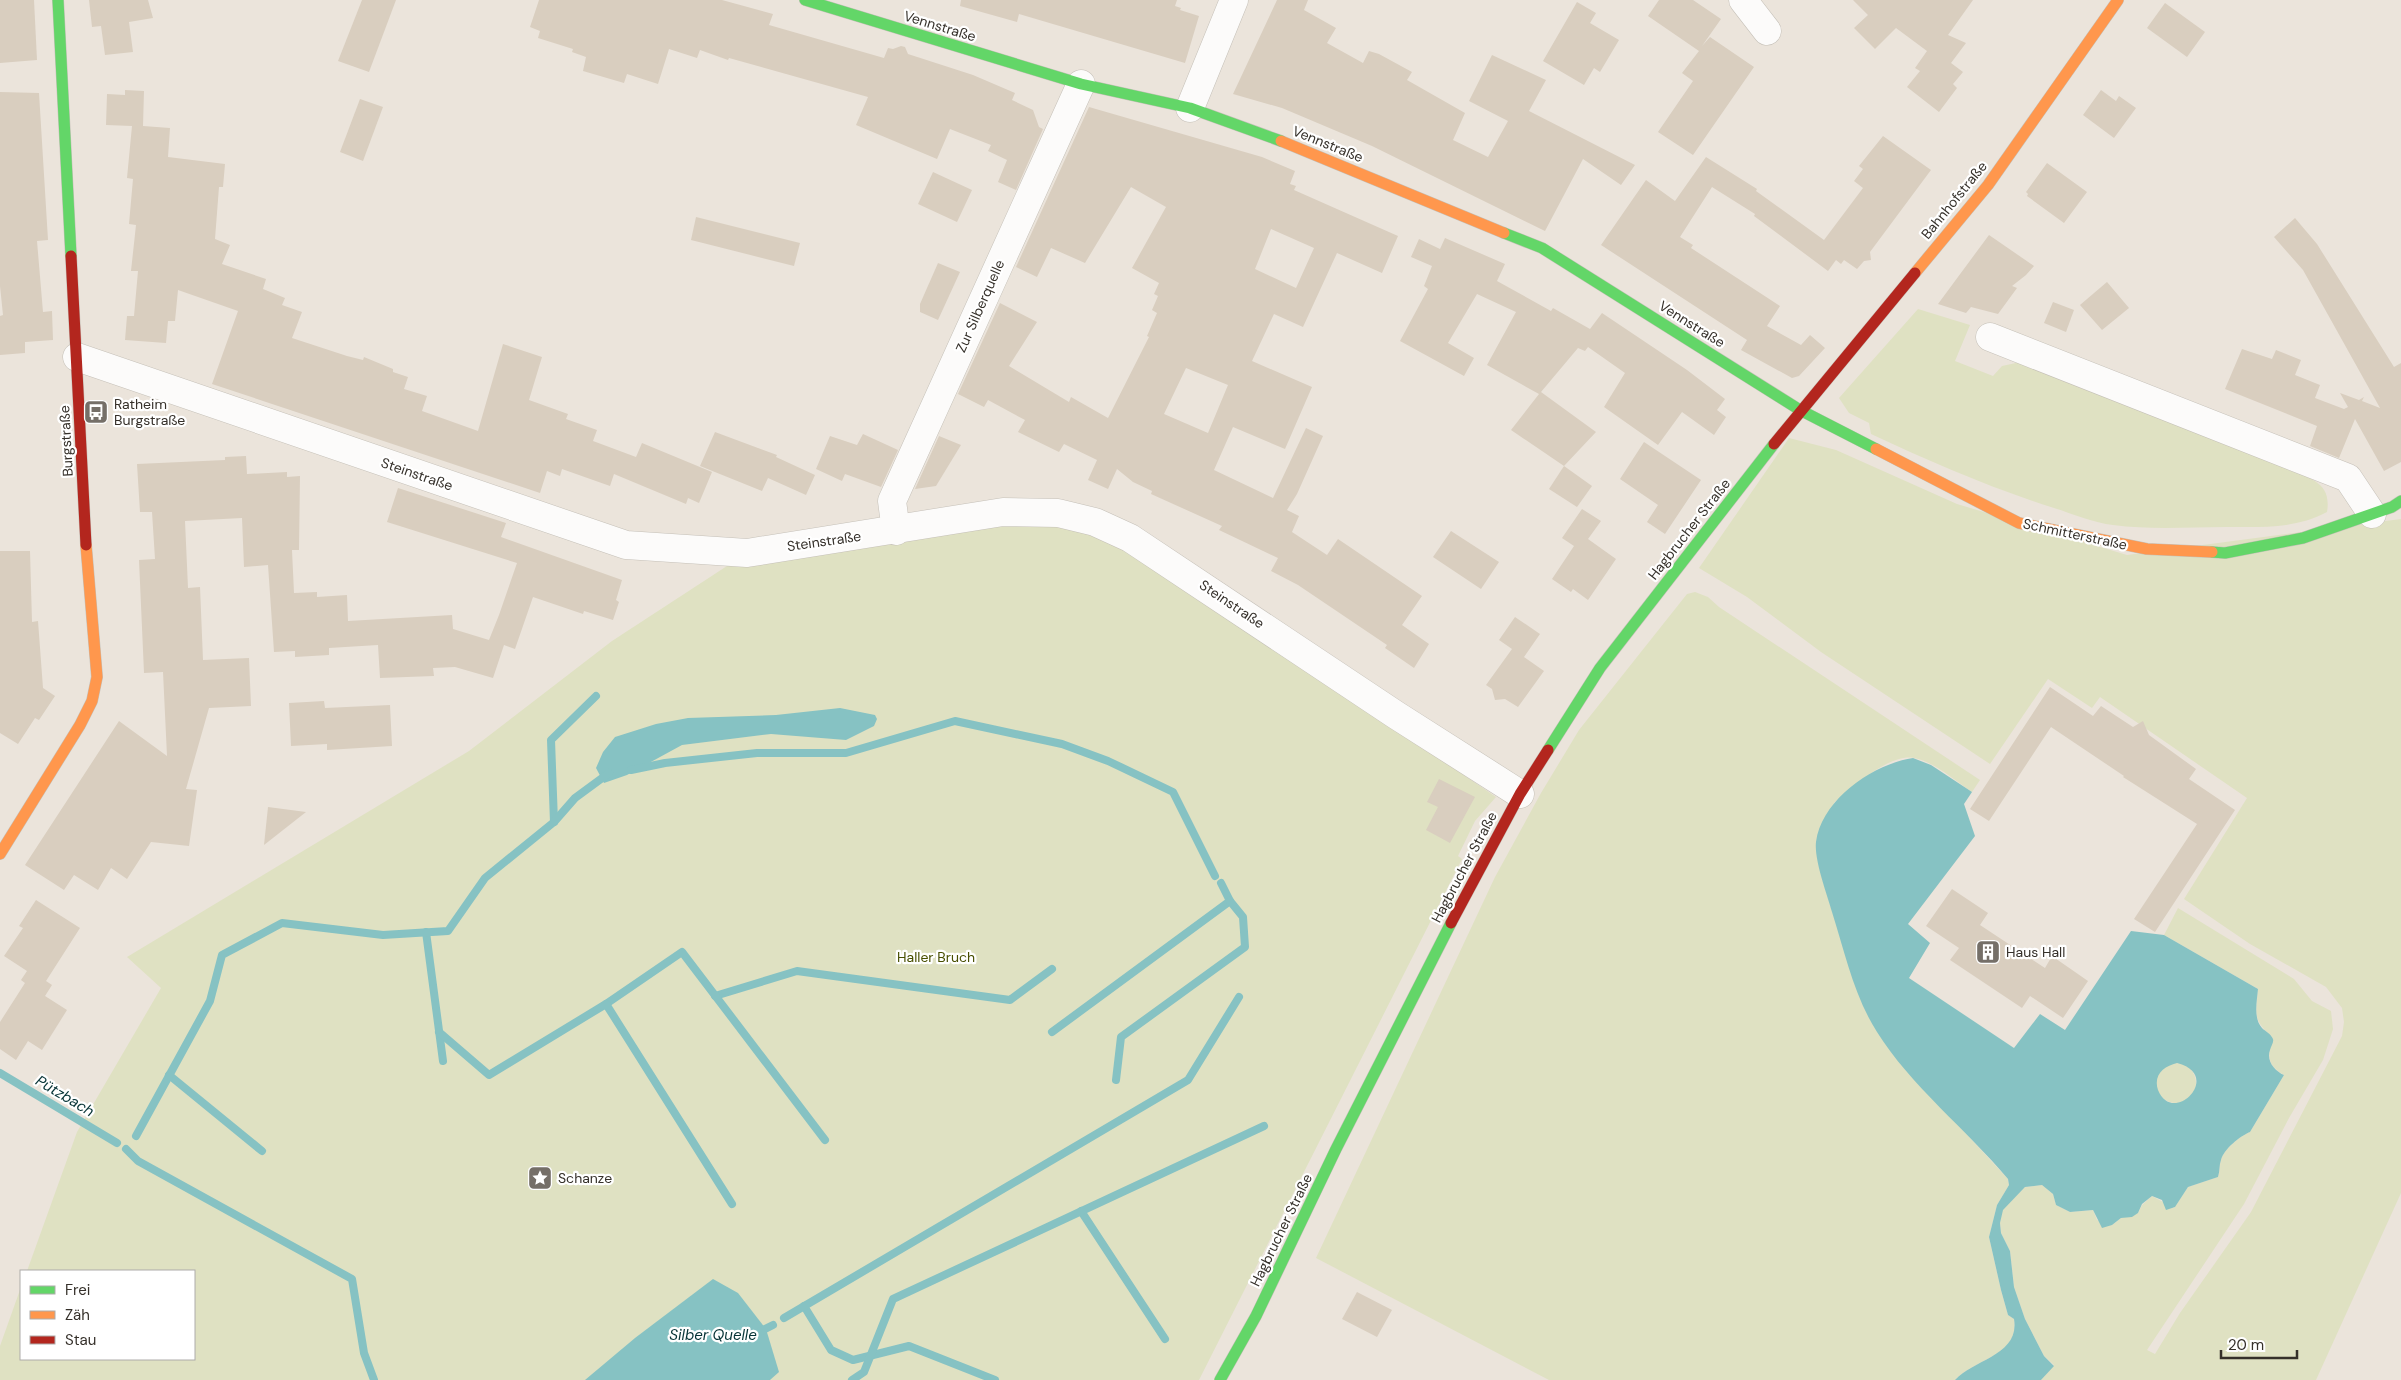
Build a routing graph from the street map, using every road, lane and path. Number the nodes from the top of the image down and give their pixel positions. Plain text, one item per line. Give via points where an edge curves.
1 (58, 0) edge
2 (805, 0) edge
3 (1234, 0) edge
4 (1744, 0) edge
5 (2118, 0) edge
6 (1767, 31) dead end
7 (1081, 84) junction
8 (1190, 108) junction
9 (1990, 337) dead end
10 (77, 357) junction
11 (1800, 410) junction
12 (2401, 501) edge
13 (2372, 514) junction
14 (896, 531) junction
15 (1520, 794) junction
16 (0, 854) edge
17 (1220, 1380) edge

1 - 10 street, Burgstraße
2 - 7 street, Vennstraße
3 - 8 street
4 - 6 street
5 - 11 street, Bahnhofstraße via 1988,185
7 - 8 street, Vennstraße
7 - 14 street, Zur Silberquelle via 892,501
8 - 11 street, Vennstraße via 1290,145 1542,248
9 - 13 street via 2348,478
10 - 14 street, Steinstraße via 626,545 746,553
10 - 16 street, Burgstraße via 89,593 97,676 92,701 80,725
11 - 13 street, Schmitterstraße via 2020,523 2147,549 2225,553 2303,538
11 - 15 street, Hagbrucher Straße via 1600,668
12 - 13 street, Schmitterstraße
14 - 15 street, Steinstraße via 1003,512 1058,513 1094,522 1130,538
15 - 17 street, Hagbrucher Straße via 1345,1131 1256,1316

